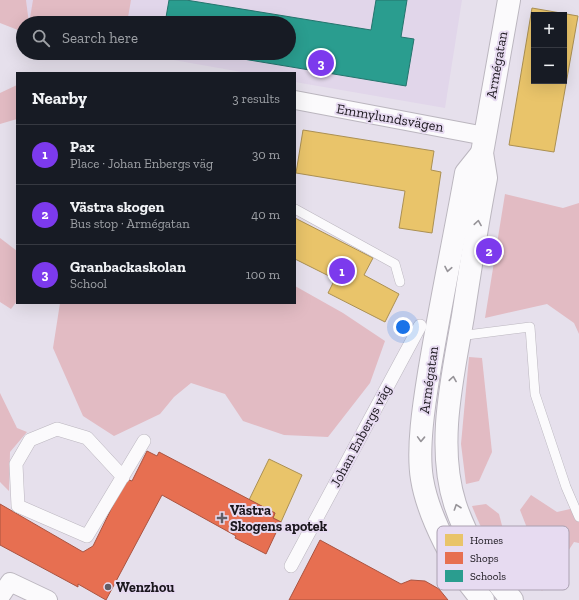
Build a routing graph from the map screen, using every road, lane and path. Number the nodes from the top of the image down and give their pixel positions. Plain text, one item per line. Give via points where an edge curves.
1 (509, 0) edge
2 (296, 100) edge
3 (483, 144) junction
4 (296, 210) edge
5 (400, 282) dead end
6 (420, 326) dead end
7 (459, 336) junction
8 (144, 441) dead end
9 (123, 477) junction
10 (579, 517) edge
11 (438, 526) edge
12 (464, 526) edge
13 (291, 566) dead end
14 (474, 590) edge
15 (504, 590) edge
16 (0, 597) edge
17 (48, 600) edge
18 (483, 600) edge
19 (512, 600) edge

1 - 3 street, Armégatan
2 - 3 street, Emmylundsvägen
7 -> 3 street, Armégatan via 486,178
3 -> 11 street, Armégatan via 466,173 436,328 421,436 422,479
4 - 5 lane via 395,264
6 - 13 street, Johan Enbergs väg
7 - 10 lane via 530,327 535,394 566,487
12 -> 7 street, Armégatan via 455,504 447,464 448,414
8 - 9 street
9 - 9 street via 87,536 18,506 16,464 30,440 58,429 87,438
14 -> 18 street, Armégatan
19 -> 15 street, Armégatan
16 - 17 street via 10,582

